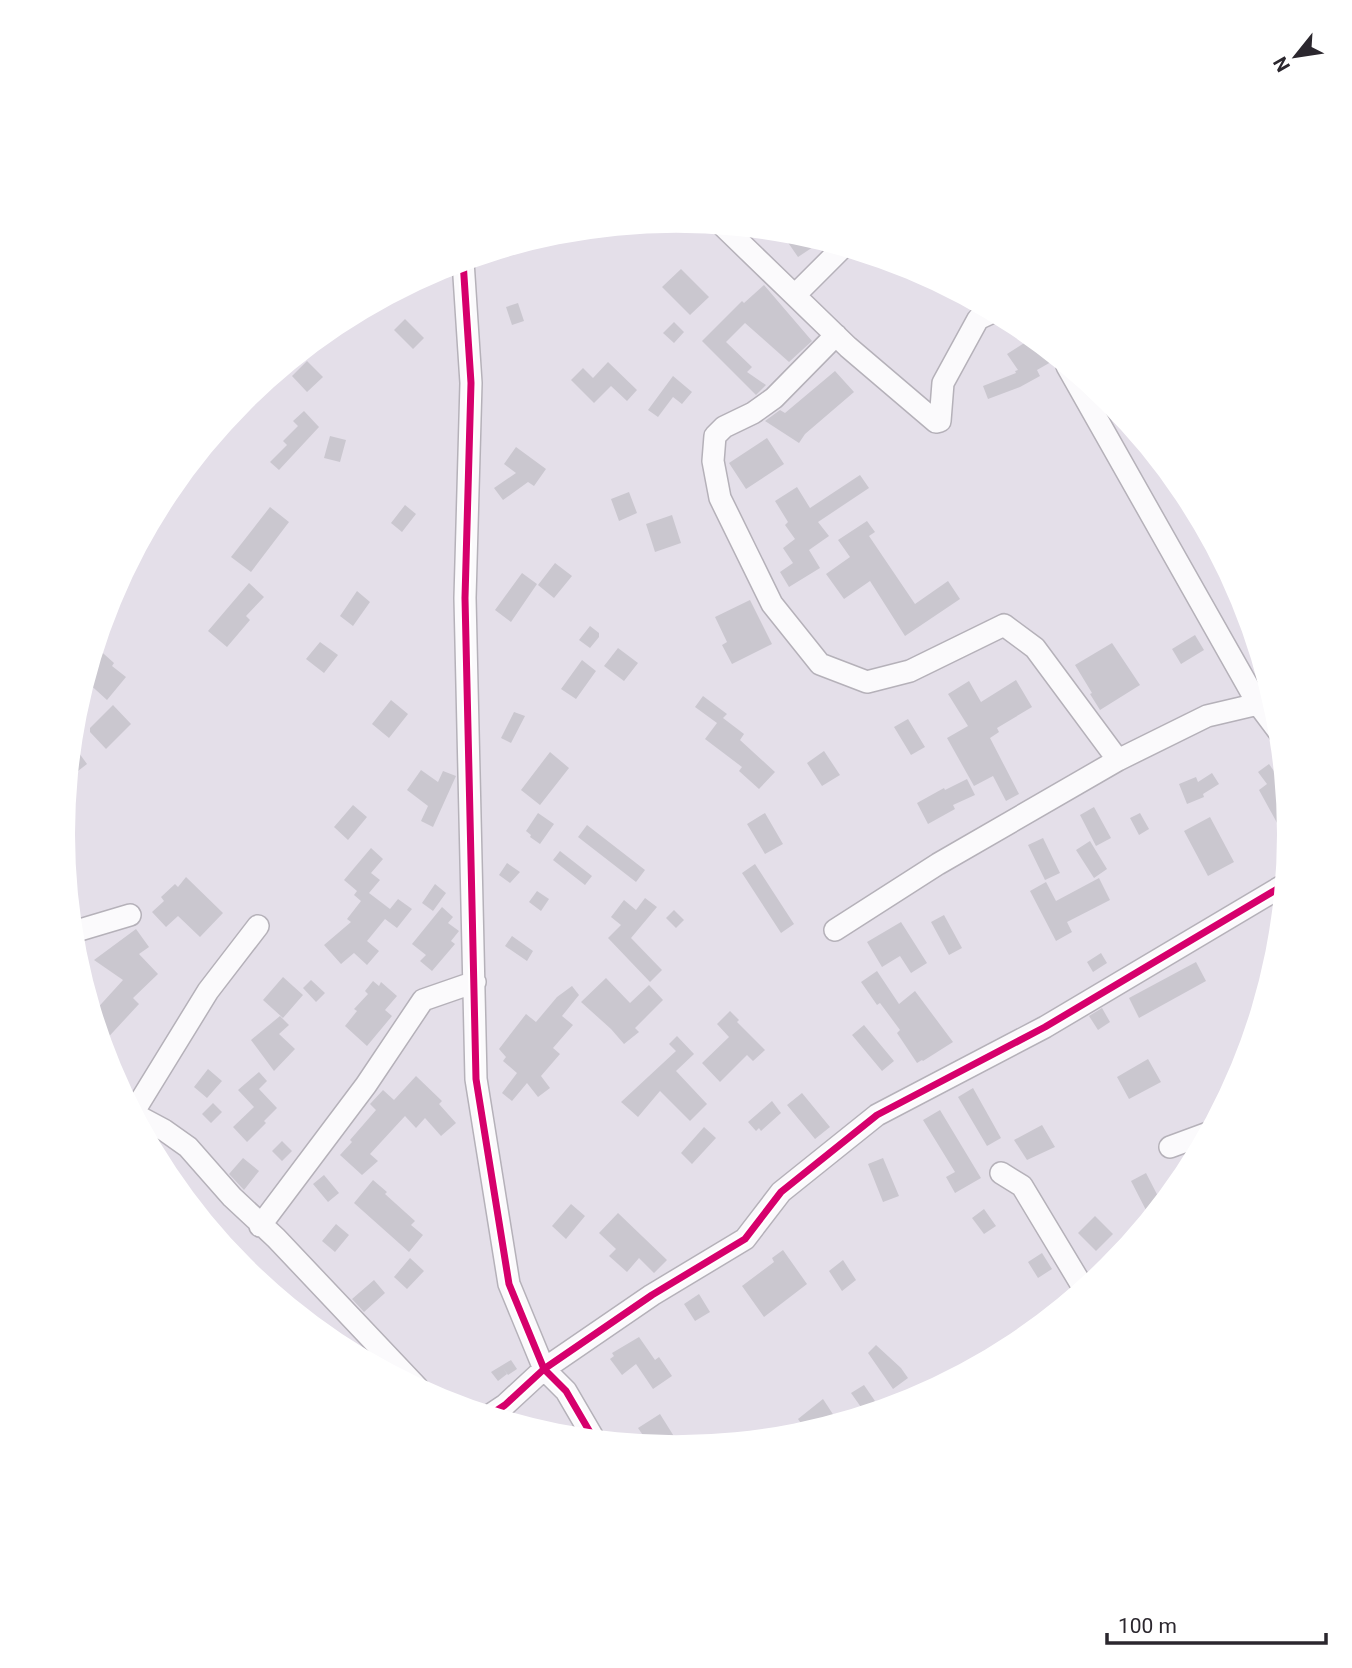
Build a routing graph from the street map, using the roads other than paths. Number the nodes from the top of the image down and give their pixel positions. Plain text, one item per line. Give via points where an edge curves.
1 (734, 236) edge
2 (835, 255) edge
3 (464, 272) edge
4 (796, 294) junction
5 (982, 317) edge
6 (836, 335) junction
7 (1081, 390) edge
8 (1258, 704) junction
9 (1264, 712) edge
10 (1118, 760) junction
11 (1274, 891) edge
12 (130, 915) dead end
13 (258, 926) dead end
14 (83, 929) edge
15 (835, 930) dead end
16 (475, 982) junction
17 (139, 1104) edge
18 (149, 1122) edge
19 (1193, 1138) edge
20 (1170, 1147) dead end
21 (1001, 1173) dead end
22 (260, 1226) junction
23 (1079, 1280) edge
24 (397, 1366) edge
25 (544, 1369) junction
26 (500, 1408) edge
27 (588, 1428) edge

1 - 4 street
2 - 4 street
3 - 16 street via 471,383 465,598
4 - 6 street
5 - 6 street via 943,383 940,421 936,422
6 - 10 street via 774,398 715,436 713,461 720,498 772,604 820,664 867,682 909,671 1004,625 1035,648
7 - 8 street
8 - 9 street
8 - 10 street via 1207,716
10 - 15 street via 938,864
11 - 25 street via 1045,1027 877,1115 781,1192 745,1239
12 - 14 street
13 - 17 street via 208,991
16 - 22 street via 423,1000
16 - 25 street via 476,1079 509,1284
18 - 22 street via 188,1147
19 - 20 street
21 - 23 street via 1022,1186
22 - 24 street
25 - 26 street
25 - 27 street via 566,1391

